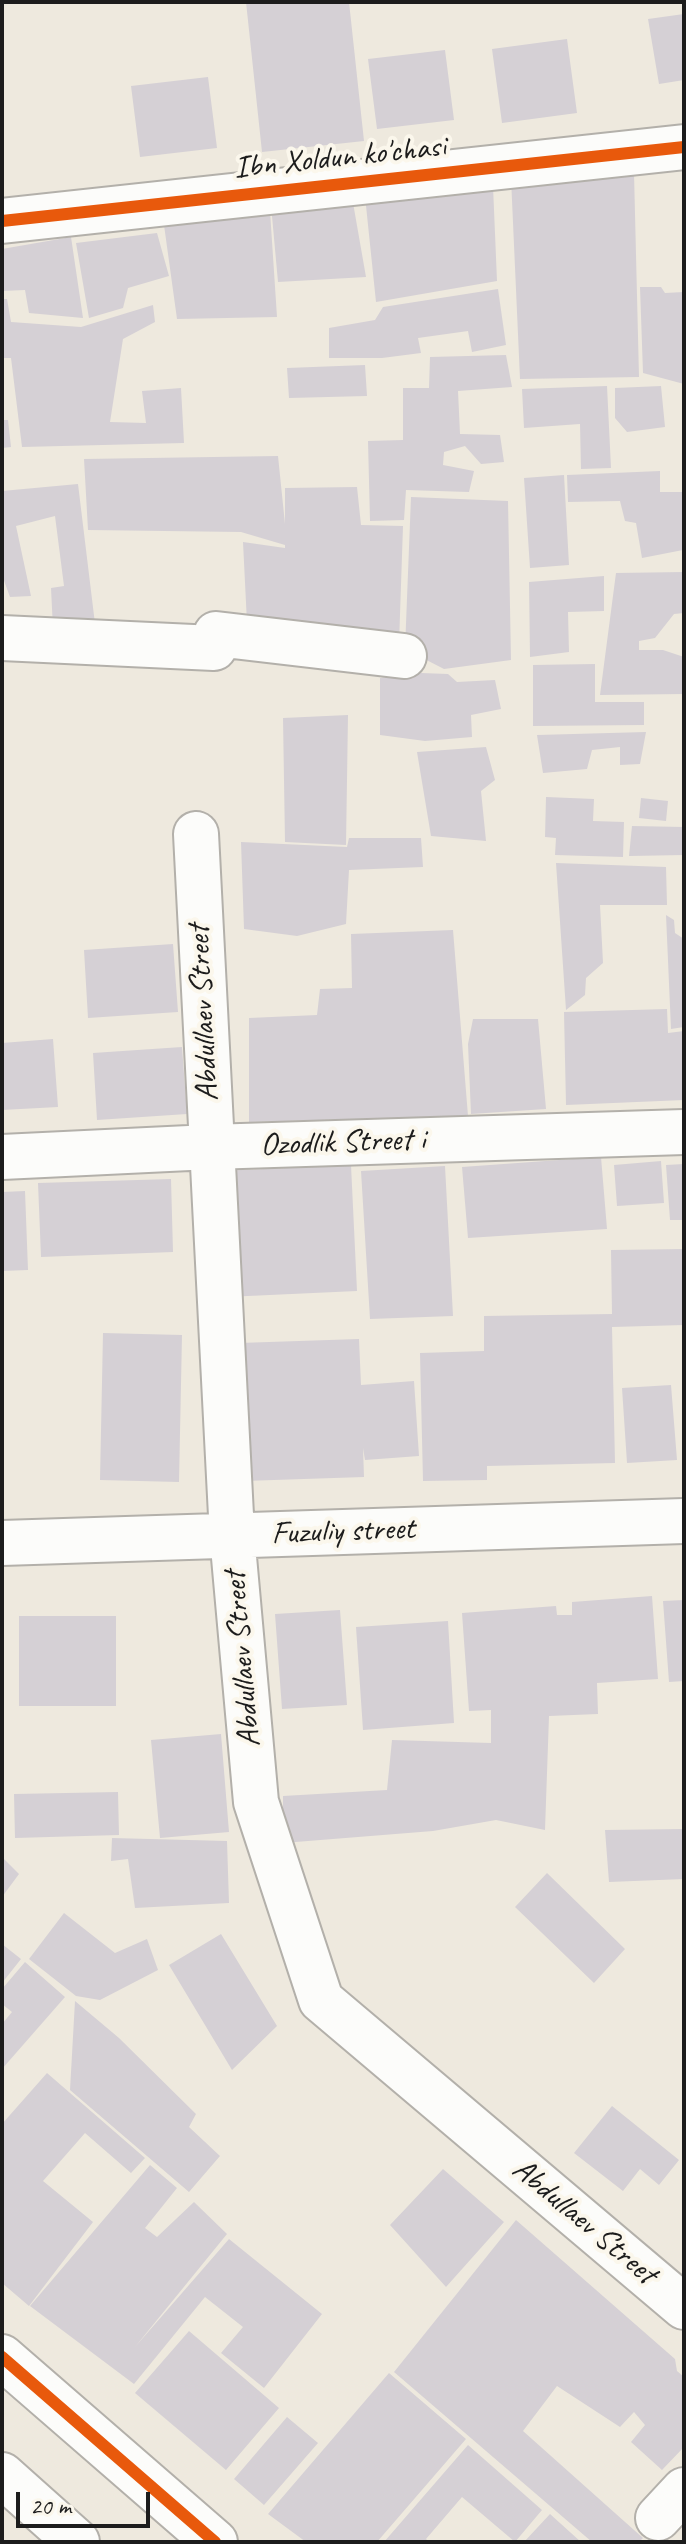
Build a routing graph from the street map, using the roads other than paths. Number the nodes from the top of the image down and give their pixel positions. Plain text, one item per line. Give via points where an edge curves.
1 (684, 147) edge
2 (2, 221) edge
3 (2, 638) edge
4 (404, 656) dead end
5 (196, 834) dead end
6 (684, 1132) edge
7 (210, 1147) junction
8 (2, 1157) edge
9 (684, 1521) edge
10 (232, 1535) junction
11 (2, 1543) edge
12 (684, 2307) edge
13 (2, 2357) edge
14 (2, 2475) edge
15 (77, 2542) edge
16 (215, 2542) edge

1 - 2 street, Ibn Xoldun ko'chasi
3 - 4 street via 214,648 216,634
5 - 7 street, Abdullaev Street
6 - 7 street, Ozodlik Street i
7 - 8 street, Ozodlik Street i
7 - 10 street, Abdullaev Street
9 - 10 street, Fuzuliy street
10 - 11 street, Fuzuliy street
10 - 12 street, Abdullaev Street via 256,1802 321,2000
13 - 16 street
14 - 15 street

